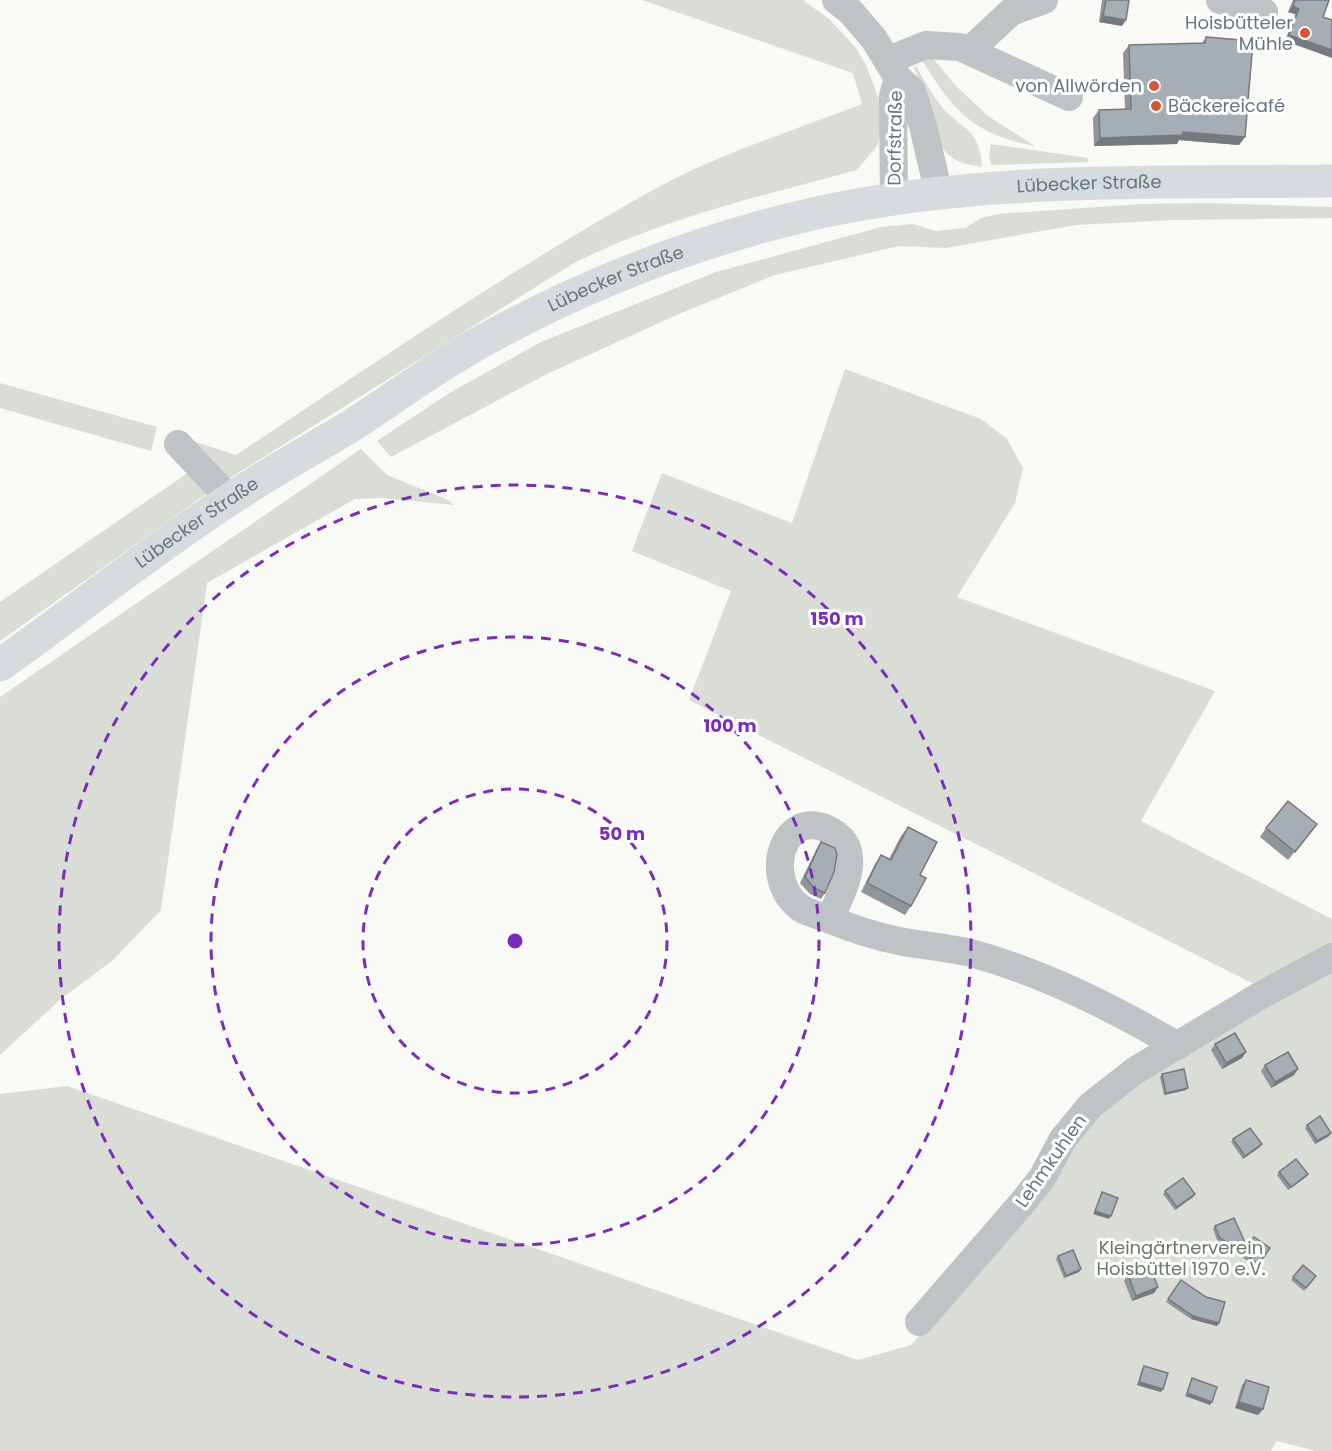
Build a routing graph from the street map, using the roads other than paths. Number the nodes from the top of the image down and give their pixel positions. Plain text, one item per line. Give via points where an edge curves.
1 (836, 0) edge
2 (1044, 0) edge
3 (1220, 0) edge
4 (1264, 12) dead end
5 (969, 51) junction
6 (893, 69) junction
7 (1069, 96) dead end
8 (1332, 181) edge
9 (939, 194) junction
10 (894, 200) junction
11 (178, 444) dead end
12 (230, 499) junction
13 (0, 665) edge
14 (830, 920) dead end
15 (1332, 957) edge
16 (1178, 1046) junction
17 (919, 1322) dead end

1 - 6 street, Dorfstraße via 851,12
2 - 5 street via 1011,12
3 - 4 street
5 - 6 street via 926,45
5 - 7 street
6 - 9 street, Dorfstraße via 912,91
6 - 10 street, Dorfstraße
8 - 9 main road, Lübecker Straße via 1070,185
9 - 10 main road, Lübecker Straße
10 - 12 main road, Lübecker Straße via 821,212 714,240 595,285 496,333
11 - 12 street
12 - 13 main road, Lübecker Straße
14 - 16 street via 897,941 969,952 1042,976
15 - 16 street, Lehmkuhlen
16 - 17 street, Lehmkuhlen via 1136,1070 1091,1105 1063,1139 1042,1178 1023,1202

